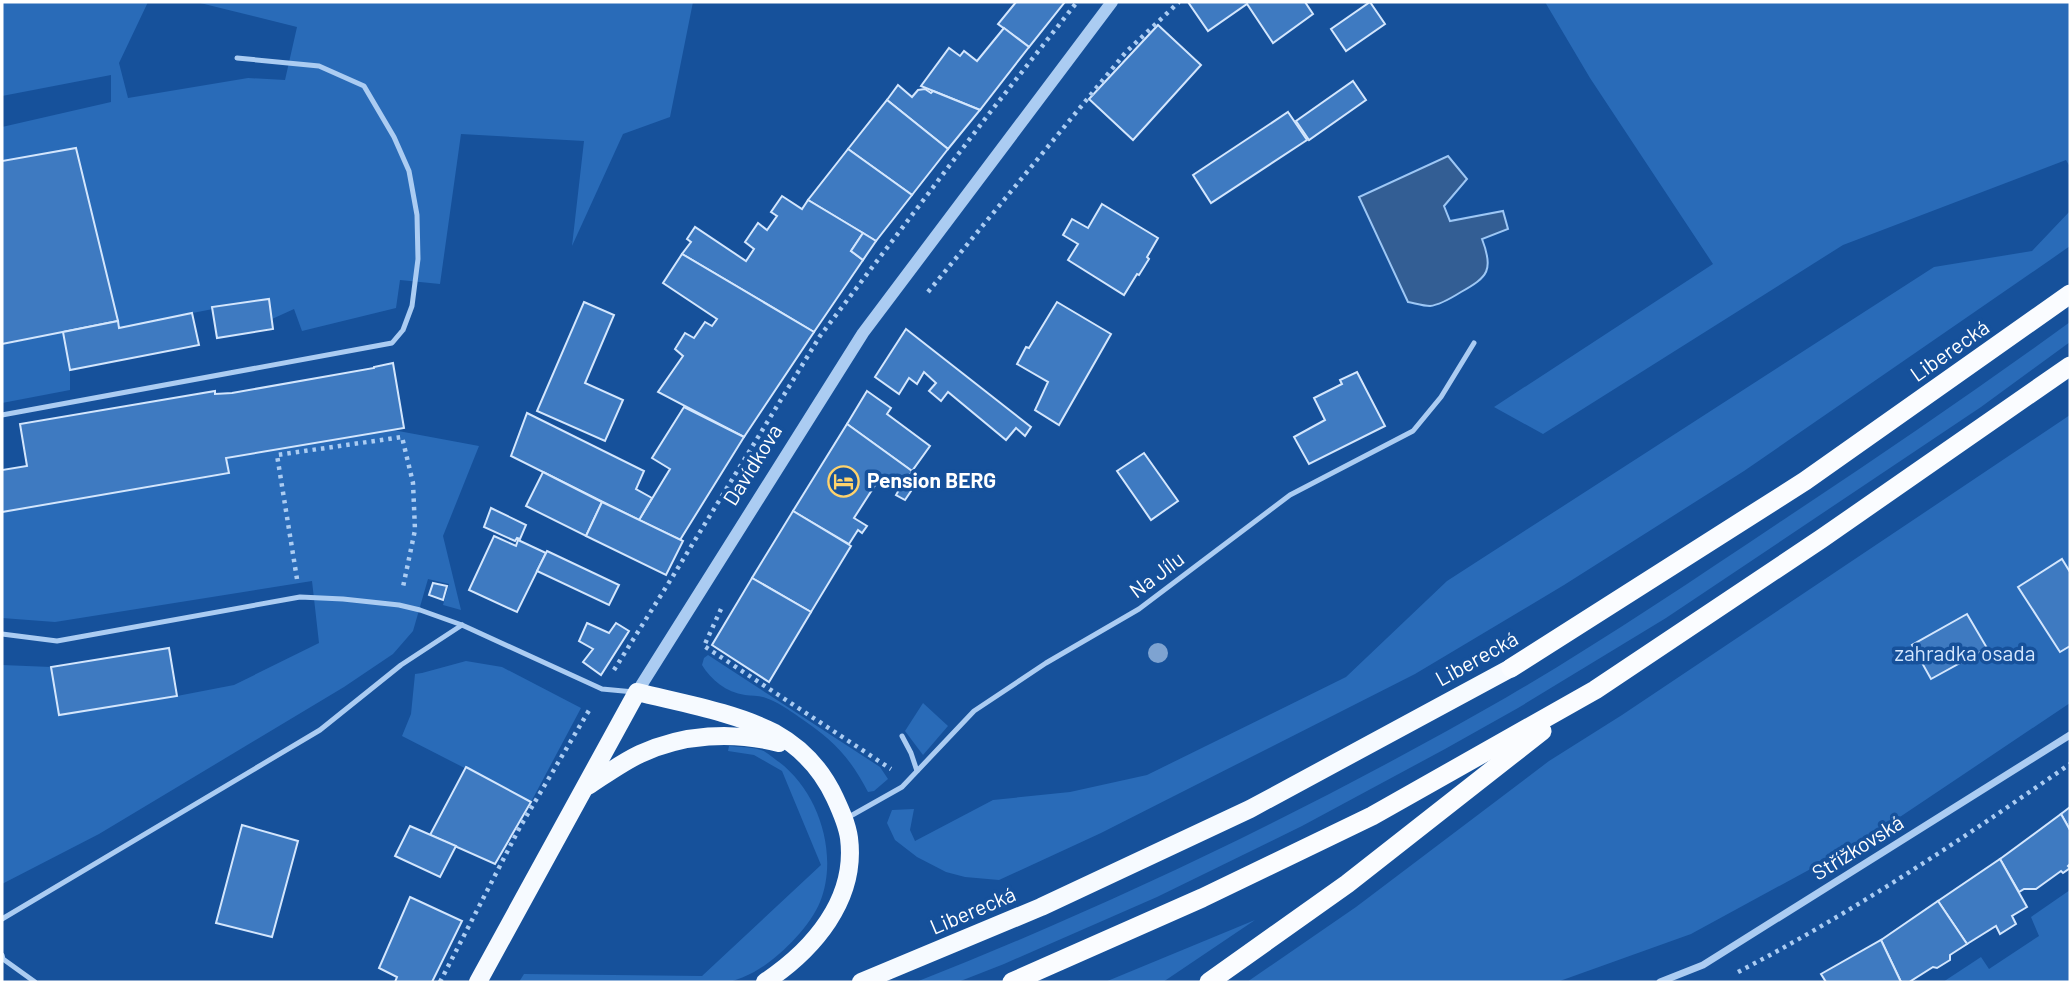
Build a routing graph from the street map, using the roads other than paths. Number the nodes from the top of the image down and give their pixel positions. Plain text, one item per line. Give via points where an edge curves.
1 (1112, 2) edge
2 (237, 58) dead end
3 (2070, 294) edge
4 (1474, 343) dead end
5 (2070, 366) edge
6 (2, 415) edge
7 (462, 625) junction
8 (2, 634) edge
9 (1511, 668) joint
10 (1595, 690) junction
11 (637, 692) junction
12 (2070, 735) edge
13 (902, 736) dead end
14 (796, 748) junction
15 (917, 771) junction
16 (584, 789) junction
17 (844, 820) junction
18 (2, 919) edge
19 (2, 956) edge
20 (35, 982) edge
21 (478, 982) edge
22 (765, 982) edge
23 (861, 982) edge
24 (1012, 982) edge
25 (1209, 982) edge
26 (1660, 982) edge

1 - 11 street, Davídkova via 863,333
2 - 6 lane via 319,66 364,86 409,171 417,215 417,271 403,330 391,343
3 - 9 highway, Liberecká via 1805,481
4 - 15 lane, Na Jílu via 1441,397 1413,431 1290,495 1139,609 974,711
5 - 10 highway
7 - 8 lane via 400,605 300,597 57,640
7 - 11 lane via 602,689
7 - 18 lane via 401,665 320,730
9 - 23 main road, Liberecká via 1250,809 1041,906
10 - 24 highway via 1372,817
10 - 25 highway via 1347,884
11 - 14 main road via 748,722
11 - 16 main road, Davídkova
12 - 26 street, Střížkovská via 1703,965
13 - 15 lane
14 - 16 main road via 733,736 701,737 639,754
14 - 17 main road via 816,765
15 - 17 lane, Na Jílu via 902,787
16 - 21 main road, Davídkova
17 - 22 main road via 850,856 837,907 799,957
19 - 20 lane

